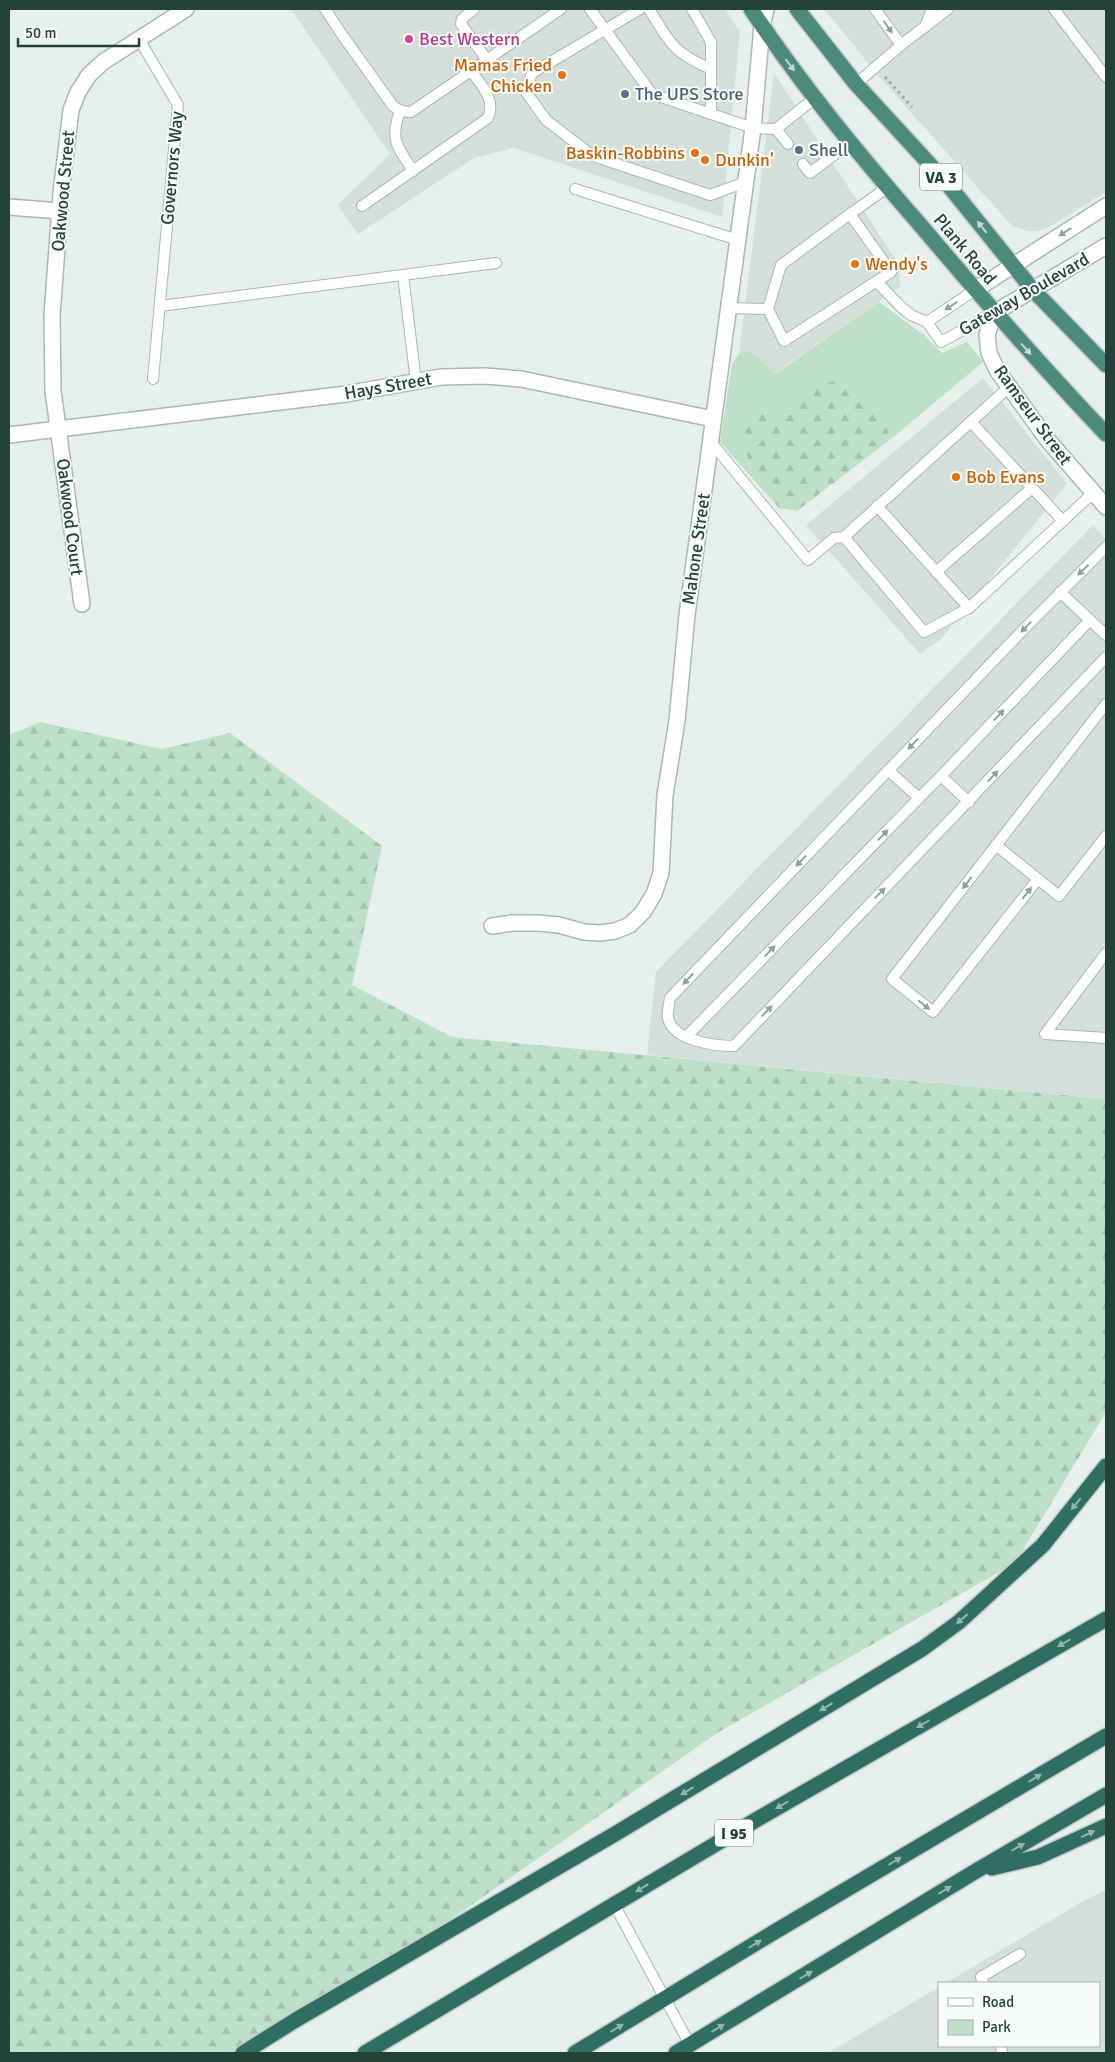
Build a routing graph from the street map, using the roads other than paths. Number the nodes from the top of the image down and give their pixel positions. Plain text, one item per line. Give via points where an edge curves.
1 (186, 9) edge
2 (326, 9) edge
3 (474, 9) edge
4 (561, 9) edge
5 (590, 9) edge
6 (640, 9) edge
7 (649, 9) edge
8 (692, 9) edge
9 (751, 9) edge
10 (766, 9) edge
11 (774, 9) edge
12 (797, 9) edge
13 (875, 9) edge
14 (932, 9) edge
15 (1054, 9) edge
16 (947, 10) edge
17 (762, 26) junction
18 (924, 28) junction
19 (605, 30) junction
20 (139, 39) junction
21 (901, 45) junction
22 (487, 60) junction
23 (711, 69) junction
24 (471, 71) junction
25 (1106, 77) edge
26 (856, 84) junction
27 (815, 98) junction
28 (400, 110) junction
29 (711, 114) junction
30 (753, 128) junction
31 (776, 129) junction
32 (850, 143) junction
33 (788, 144) dead end
34 (803, 164) dead end
35 (412, 171) junction
36 (746, 182) junction
37 (888, 187) junction
38 (575, 189) dead end
39 (362, 206) dead end
40 (1106, 206) edge
41 (9, 207) edge
42 (60, 211) junction
43 (850, 214) junction
44 (738, 240) junction
45 (1106, 246) edge
46 (496, 263) dead end
47 (1013, 265) junction
48 (403, 275) junction
49 (876, 282) junction
50 (975, 290) junction
51 (1033, 290) junction
52 (160, 306) junction
53 (727, 308) junction
54 (768, 309) junction
55 (994, 313) junction
56 (927, 322) junction
57 (1106, 365) edge
58 (153, 379) dead end
59 (416, 382) junction
60 (1008, 387) junction
61 (713, 420) junction
62 (971, 422) junction
63 (59, 429) junction
64 (1106, 434) edge
65 (9, 435) edge
66 (711, 442) junction
67 (1032, 488) junction
68 (1093, 493) junction
69 (877, 506) junction
70 (1106, 507) edge
71 (1063, 521) junction
72 (845, 537) junction
73 (1106, 547) edge
74 (936, 572) junction
75 (1060, 592) junction
76 (82, 604) dead end
77 (969, 608) junction
78 (1090, 620) junction
79 (1106, 635) edge
80 (1106, 657) edge
81 (1106, 704) edge
82 (888, 770) junction
83 (941, 776) junction
84 (919, 798) junction
85 (969, 802) junction
86 (1106, 836) edge
87 (996, 844) junction
88 (1038, 878) junction
89 (492, 926) dead end
90 (1106, 953) edge
91 (687, 1036) junction
92 (1106, 1038) edge
93 (1106, 1466) edge
94 (1106, 1619) edge
95 (1106, 1736) edge
96 (1106, 1795) edge
97 (1106, 1826) edge
98 (976, 1872) junction
99 (614, 1904) junction
100 (1020, 1954) dead end
101 (983, 1982) edge
102 (665, 1999) junction
103 (690, 2045) junction
104 (243, 2053) edge
105 (365, 2053) edge
106 (575, 2053) edge
107 (676, 2053) edge

1 - 20 street, Oakwood Street
2 - 28 lane
3 - 22 lane via 462,19 462,24
4 - 22 lane
5 - 19 lane
6 - 19 lane
7 - 23 lane via 672,46
8 - 23 lane via 711,42
9 - 17 highway, Plank Road / VA 3
10 - 17 street, Mahone Street
11 - 17 street
12 - 26 highway, Plank Road / VA 3
13 -> 21 lane
14 - 18 lane
15 - 25 lane
16 - 18 lane
17 -> 27 highway, Plank Road / VA 3
17 - 30 street, Mahone Street
18 - 21 lane
19 - 29 lane via 652,94
19 - 36 lane via 532,73 526,92 546,120 593,156 710,195
20 - 42 street, Oakwood Street via 103,62 78,92 71,110
20 - 52 lane, Governors Way via 178,105
21 - 26 lane
22 - 24 lane
23 - 29 lane
24 - 28 lane via 411,112
24 - 35 lane via 486,90 491,110 488,118
47 -> 26 highway, Plank Road / VA 3 via 945,181
27 - 31 lane
27 - 32 highway, Plank Road / VA 3
28 - 35 lane via 394,139
29 - 30 lane
30 - 31 lane
30 - 36 street, Mahone Street
31 - 33 lane
32 - 34 lane via 810,173
32 - 37 highway, Plank Road / VA 3
35 - 39 lane
36 - 44 street, Mahone Street
37 - 43 lane
37 - 50 highway, Plank Road / VA 3
38 - 44 lane
40 -> 47 street, Gateway Boulevard
41 - 42 street
42 - 63 street, Oakwood Street via 52,316 52,364
43 - 49 lane via 891,272
43 - 54 lane via 781,265
44 - 53 street, Mahone Street
45 - 51 street, Gateway Boulevard
46 - 48 lane
47 - 50 street, Gateway Boulevard
47 - 51 highway, Plank Road / VA 3
48 - 52 lane
48 - 59 lane
49 - 54 lane via 784,341
49 - 56 lane via 902,308
50 - 55 highway, Plank Road / VA 3
50 -> 56 lane, Gateway Boulevard
51 - 55 street, Gateway Boulevard
51 - 57 highway, Plank Road / VA 3
52 - 58 lane, Governors Way
53 - 54 lane
53 - 61 street, Mahone Street
55 - 56 lane, Gateway Boulevard via 941,342
55 - 60 street, Ramseur Street via 987,335 989,353
55 -> 64 highway, Plank Road / VA 3
59 - 61 street, Hays Street via 441,377 521,379
59 - 63 street, Hays Street via 346,394
60 - 62 lane
60 - 68 street, Ramseur Street
61 - 66 street, Mahone Street
62 - 67 lane
62 - 69 lane
63 - 65 street, Hays Street
63 - 76 street, Oakwood Court
66 - 72 lane via 808,560 834,538
66 - 89 street, Mahone Street via 665,794 661,873 654,894 630,925 615,931 584,932 538,922
67 - 71 lane
67 - 74 lane
68 - 70 street, Ramseur Street
68 - 71 lane
69 - 72 lane
69 - 74 lane
71 - 77 lane
72 - 77 lane via 924,632
73 -> 75 lane
74 - 77 lane
75 - 78 lane
75 -> 82 lane
78 - 79 lane
83 -> 78 lane
85 -> 80 lane
81 - 87 lane
82 - 84 lane
82 -> 91 lane via 670,998 668,1019 678,1034
83 - 84 lane
83 - 85 lane
91 -> 84 lane
91 -> 85 lane via 715,1046 734,1046
86 - 88 lane via 1059,896
87 - 88 lane
87 -> 88 lane via 892,979 933,1012
90 - 92 lane via 1045,1034
93 -> 104 highway via 1043,1545 959,1622 922,1649
94 -> 99 highway, I 95
102 -> 95 highway
98 -> 96 highway
98 -> 97 highway via 1038,1857
103 -> 98 highway
99 - 102 lane
99 - 105 highway, I 95
100 - 101 lane via 981,1977
102 - 103 lane
106 -> 102 highway
103 - 107 highway

